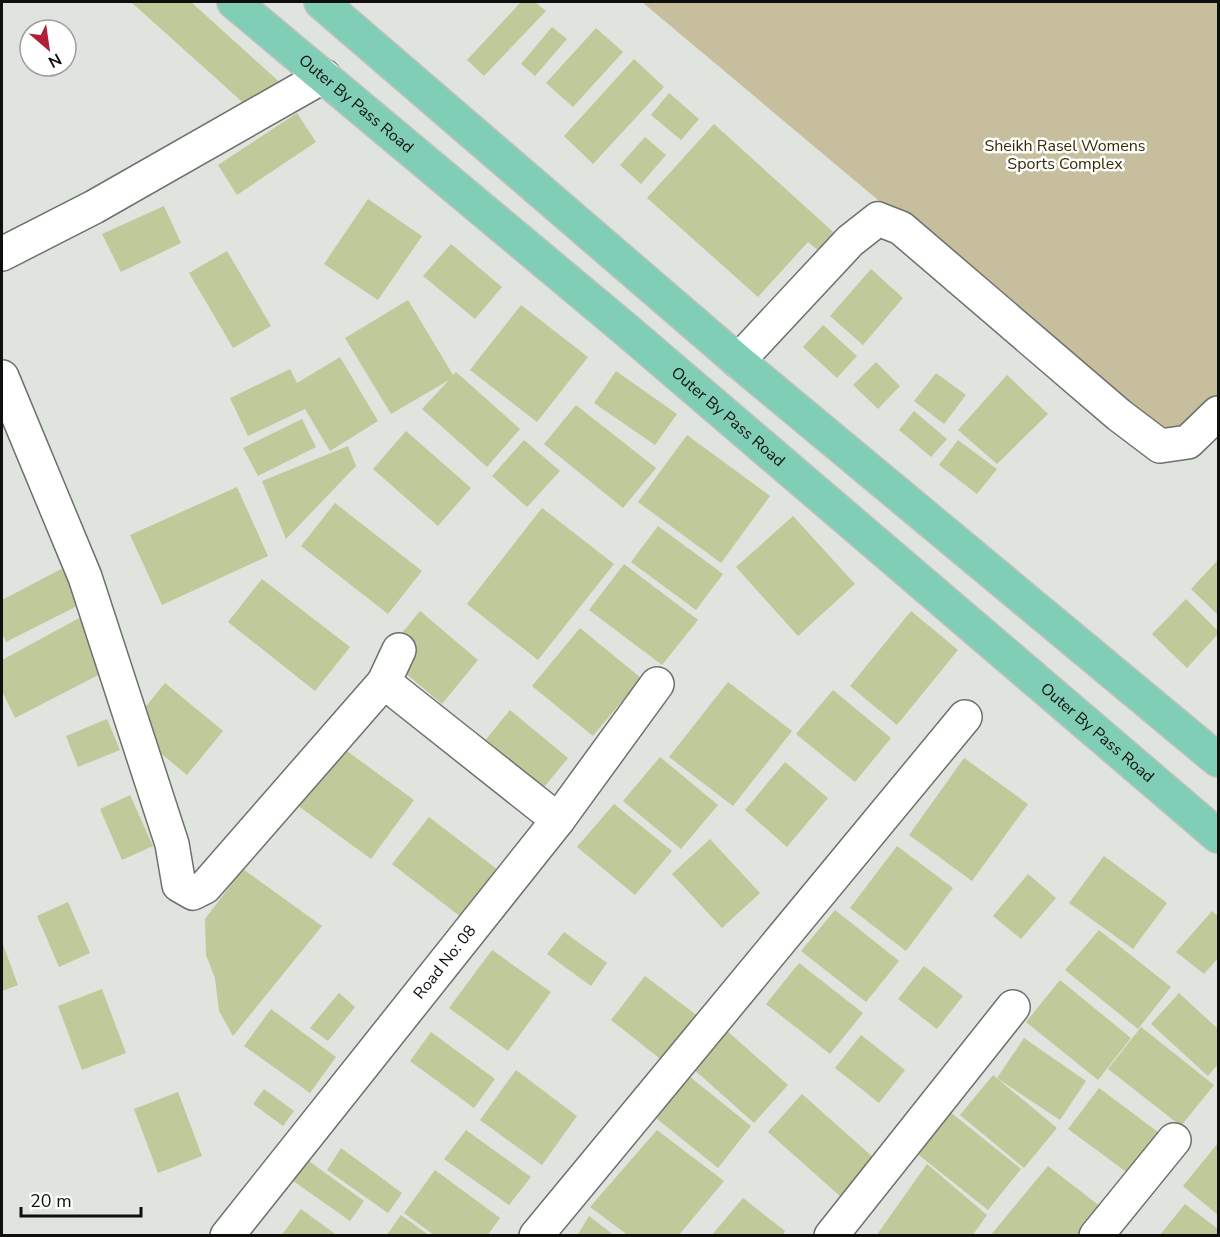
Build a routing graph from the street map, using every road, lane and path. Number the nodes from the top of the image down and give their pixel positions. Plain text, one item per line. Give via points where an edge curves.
1 (234, 2) edge
2 (321, 2) edge
3 (324, 76) junction
4 (2, 254) edge
5 (738, 361) junction
6 (2, 377) edge
7 (1218, 413) edge
8 (399, 650) dead end
9 (384, 682) junction
10 (657, 684) dead end
11 (965, 717) dead end
12 (1218, 760) edge
13 (558, 820) junction
14 (1218, 836) edge
15 (1013, 1007) dead end
16 (1174, 1140) dead end
17 (227, 1236) edge
18 (536, 1236) edge
19 (831, 1236) edge
20 (1096, 1236) edge

1 - 3 main road, Outer By Pass Road
2 - 5 main road
3 - 4 street via 94,207
3 - 14 main road, Outer By Pass Road
5 - 7 street via 850,241 878,219 901,228 1160,447 1188,442
5 - 12 main road
6 - 9 street via 85,577 172,844 178,885 193,893 206,887
8 - 9 street
9 - 13 street
10 - 13 street, Road No: 08
11 - 18 street
13 - 17 street, Road No: 08
15 - 19 street
16 - 20 street

